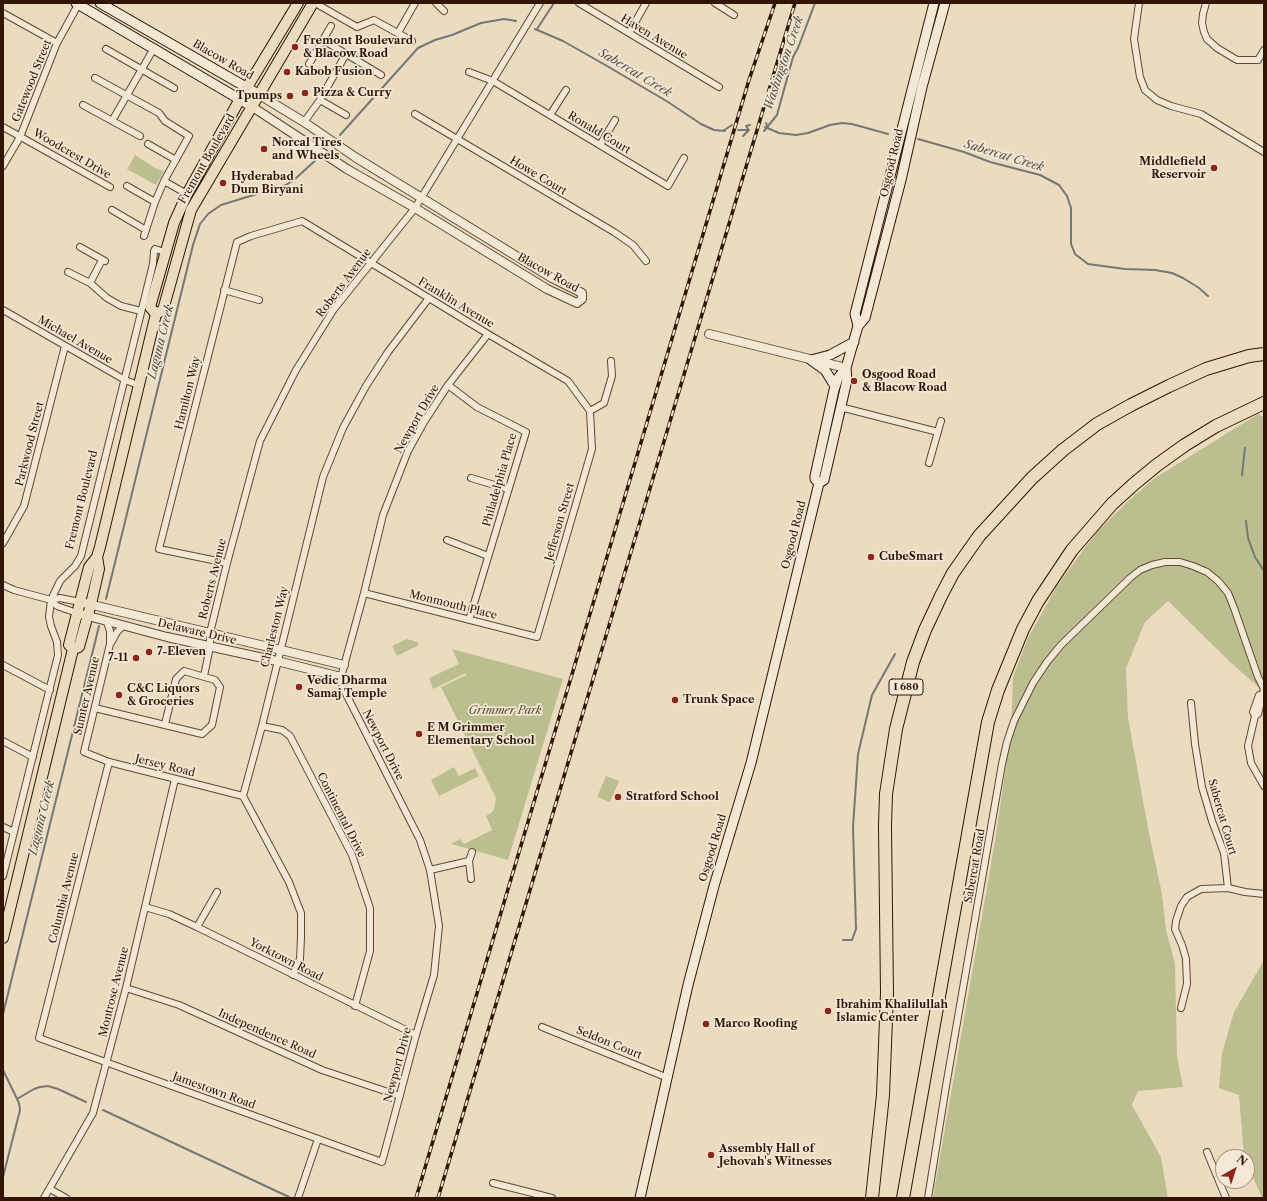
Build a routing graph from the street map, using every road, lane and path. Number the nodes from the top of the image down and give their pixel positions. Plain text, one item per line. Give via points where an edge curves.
1 (78, 3) edge
2 (100, 3) edge
3 (298, 3) edge
4 (314, 3) edge
5 (415, 3) edge
6 (436, 3) edge
7 (540, 3) edge
8 (579, 3) edge
9 (646, 3) edge
10 (714, 3) edge
11 (934, 3) edge
12 (945, 3) edge
13 (1139, 3) edge
14 (1206, 3) edge
15 (444, 11) dead end
16 (3, 13) edge
17 (734, 15) dead end
18 (331, 26) dead end
19 (398, 33) junction
20 (629, 33) junction
21 (322, 40) junction
22 (412, 41) dead end
23 (57, 43) junction
24 (154, 48) junction
25 (106, 49) dead end
26 (1264, 50) edge
27 (346, 54) junction
28 (1261, 62) edge
29 (309, 64) dead end
30 (142, 69) junction
31 (469, 72) dead end
32 (381, 75) dead end
33 (95, 78) dead end
34 (494, 81) junction
35 (719, 87) dead end
36 (174, 88) dead end
37 (248, 88) junction
38 (566, 90) dead end
39 (917, 90) junction
40 (258, 94) junction
41 (127, 95) junction
42 (240, 99) junction
43 (320, 100) junction
44 (83, 105) dead end
45 (252, 106) junction
46 (415, 114) dead end
47 (346, 115) dead end
48 (550, 115) junction
49 (112, 120) junction
50 (615, 120) dead end
51 (304, 122) junction
52 (3, 127) edge
53 (140, 136) dead end
54 (906, 136) junction
55 (20, 137) junction
56 (458, 140) junction
57 (148, 144) dead end
58 (600, 144) junction
59 (1264, 152) edge
60 (684, 158) dead end
61 (176, 160) junction
62 (3, 166) edge
63 (164, 181) junction
64 (127, 186) dead end
65 (110, 188) dead end
66 (187, 194) junction
67 (421, 198) junction
68 (155, 202) junction
69 (415, 208) junction
70 (112, 210) dead end
71 (302, 221) joint
72 (879, 224) junction
73 (80, 247) dead end
74 (165, 252) junction
75 (881, 256) junction
76 (646, 261) dead end
77 (371, 263) junction
78 (68, 272) dead end
79 (90, 283) junction
80 (224, 290) junction
81 (429, 298) junction
82 (259, 300) dead end
83 (3, 311) edge
84 (141, 311) junction
85 (156, 314) junction
86 (858, 326) junction
87 (488, 334) junction
88 (709, 334) dead end
89 (854, 342) junction
90 (65, 346) junction
91 (1264, 354) edge
92 (811, 360) junction
93 (611, 361) dead end
94 (846, 368) junction
95 (125, 380) junction
96 (138, 385) junction
97 (448, 385) junction
98 (835, 386) junction
99 (1264, 403) edge
100 (840, 407) junction
101 (590, 411) junction
102 (940, 421) dead end
103 (938, 432) junction
104 (929, 463) dead end
105 (471, 478) dead end
106 (819, 483) junction
107 (508, 489) junction
108 (447, 540) dead end
109 (3, 543) edge
110 (488, 556) junction
111 (97, 557) junction
112 (227, 563) junction
113 (3, 585) edge
114 (364, 593) junction
115 (51, 600) junction
116 (80, 602) junction
117 (91, 604) junction
118 (77, 612) junction
119 (88, 616) junction
120 (469, 620) junction
121 (107, 622) junction
122 (123, 626) junction
123 (210, 633) junction
124 (538, 638) joint
125 (110, 644) junction
126 (210, 647) junction
127 (73, 649) junction
128 (280, 650) junction
129 (277, 661) junction
130 (3, 665) edge
131 (344, 665) junction
132 (204, 676) junction
133 (341, 677) junction
134 (1263, 688) edge
135 (50, 690) junction
136 (1191, 703) dead end
137 (95, 708) junction
138 (165, 724) junction
139 (262, 726) junction
140 (3, 741) edge
141 (84, 752) joint
142 (33, 757) junction
143 (109, 762) junction
144 (175, 779) junction
145 (1264, 786) edge
146 (243, 796) junction
147 (3, 826) edge
148 (14, 832) junction
149 (472, 852) dead end
150 (469, 861) junction
151 (430, 870) junction
152 (3, 876) edge
153 (471, 879) dead end
154 (1228, 888) junction
155 (217, 892) dead end
156 (1264, 894) edge
157 (145, 907) junction
158 (197, 927) junction
159 (3, 938) edge
160 (293, 976) junction
161 (126, 988) junction
162 (355, 1006) junction
163 (1181, 1008) dead end
164 (542, 1027) dead end
165 (416, 1035) junction
166 (39, 1038) joint
167 (106, 1063) junction
168 (668, 1078) junction
169 (400, 1096) junction
170 (318, 1139) junction
171 (1207, 1152) dead end
172 (382, 1162) joint
173 (493, 1183) dead end
174 (50, 1189) junction
175 (44, 1198) edge
176 (66, 1198) edge
177 (298, 1198) edge
178 (552, 1198) edge
179 (640, 1198) edge
180 (872, 1198) edge
181 (903, 1198) edge
182 (928, 1198) edge
183 (1226, 1198) edge

1 - 23 street, Gatewood Street
1 - 24 main road, Blacow Road
2 - 37 main road, Blacow Road
3 - 37 main road, Fremont Boulevard
4 - 19 street via 357,27 374,20
4 - 40 main road, Fremont Boulevard
5 - 19 street
6 - 15 street
7 - 34 street, Roberts Avenue
8 - 20 street, Haven Avenue
9 - 20 street
10 - 17 street
11 - 39 main road, Osgood Road
12 - 39 main road, Osgood Road
13 - 59 street via 1134,39 1140,77 1145,90 1164,103 1201,114
14 - 28 street via 1202,23 1207,39 1237,60
16 - 23 street
18 - 21 street
19 - 22 street
20 - 35 street, Haven Avenue
21 - 27 street
21 - 29 street
23 - 55 street, Gatewood Street
24 - 30 street
24 - 42 main road, Blacow Road
25 - 30 street
26 - 28 street
27 - 32 street
27 - 43 street
30 - 36 street
30 - 41 street
31 - 34 street, Ronald Court
33 - 41 street
34 - 48 street, Ronald Court
34 - 56 street, Roberts Avenue
37 - 40 main road, Blacow Road
37 - 42 main road, Fremont Boulevard
38 - 48 street
39 - 54 main road, Osgood Road
40 - 45 main road, Fremont Boulevard
40 - 51 street, Blacow Road
41 - 49 street
41 - 61 street via 158,113 189,136
42 - 45 main road, Blacow Road
42 - 66 main road, Fremont Boulevard
43 - 47 street
43 - 51 street
44 - 49 street
45 - 69 street, Blacow Road via 347,169
45 - 85 main road, Fremont Boulevard via 191,210 162,310
46 - 56 street, Howe Court
48 - 58 street, Ronald Court
49 - 53 street
50 - 58 street
51 - 67 street, Blacow Road
52 - 55 street, Woodcrest Drive
54 - 72 main road, Osgood Road
54 - 75 main road, Osgood Road
55 - 62 street, Gatewood Street
55 - 65 street, Woodcrest Drive
56 - 67 street, Roberts Avenue
56 - 76 street, Howe Court via 614,232 633,245
57 - 61 street
58 - 60 street, Ronald Court via 668,186
61 - 63 street
63 - 66 street
63 - 68 street
64 - 68 street
66 - 74 main road, Fremont Boulevard
67 - 69 street, Roberts Avenue
67 - 69 street, Blacow Road via 552,278 582,293 582,299 577,303 547,289
68 - 70 street via 145,233
69 - 77 street, Roberts Avenue
71 - 77 street, Franklin Avenue
71 - 80 street, Hamilton Way via 237,242
72 - 75 main road via 882,228 879,251
72 - 86 main road, Osgood Road via 856,314
73 - 79 street via 103,260
74 - 84 street, Fremont Boulevard via 155,249 154,251
74 - 85 main road, Fremont Boulevard via 150,307
75 - 86 main road, Osgood Road via 865,318
77 - 81 street, Franklin Avenue
77 - 112 street, Roberts Avenue via 334,309 296,370 260,441
78 - 79 street
79 - 84 street via 121,306
80 - 82 street
80 - 112 street, Hamilton Way via 159,549
81 - 87 street, Franklin Avenue
81 - 128 street, Charleston Way via 388,352 343,428 323,477
83 - 90 street, Michael Avenue
84 - 95 street, Fremont Boulevard
85 - 96 main road, Fremont Boulevard
86 - 89 main road, Osgood Road
87 - 97 street, Newport Drive
87 - 101 street, Franklin Avenue via 568,381
88 - 92 street
89 - 92 main road via 830,355
89 - 94 main road, Osgood Road
90 - 95 street, Michael Avenue
90 - 109 street, Parkwood Street via 24,506
91 - 180 highway, I 680 via 1206,369 1169,386 1097,424 1063,450 1032,478 979,536 953,573 925,630 913,662 898,721 886,794 884,826 887,993 883,1095
92 - 94 street
92 - 98 main road via 830,375
93 - 101 street via 612,376 604,403
94 - 98 main road, Osgood Road
94 - 100 main road, Osgood Road via 847,380
95 - 96 street, Michael Avenue
95 - 115 street, Fremont Boulevard via 81,556 60,581
96 - 111 main road, Fremont Boulevard
97 - 107 street, Philadelphia Place via 477,407 526,432
97 - 114 street, Newport Drive via 408,451 396,480 383,515
98 - 106 main road, Osgood Road via 815,476
99 - 181 highway via 1216,426 1185,445 1123,494 1072,550 1038,601 1023,629 988,722
100 - 103 street
100 - 106 main road, Osgood Road via 824,480
101 - 124 street, Jefferson Street via 592,449
102 - 103 street
103 - 104 street
105 - 107 street
106 - 168 main road, Osgood Road via 751,763 714,886 688,985
107 - 110 street, Philadelphia Place
108 - 110 street
110 - 120 street, Philadelphia Place
111 - 116 main road, Fremont Boulevard via 89,567
111 - 117 main road, Fremont Boulevard via 99,569
112 - 123 street, Roberts Avenue
113 - 115 street, Delaware Drive
114 - 120 street, Monmouth Place
114 - 131 street, Newport Drive
115 - 116 street, Delaware Drive via 60,598
115 - 118 street, Delaware Drive via 57,606
115 - 135 street, Fremont Boulevard via 49,617 58,655
116 - 117 street, Delaware Drive
116 - 118 main road, Fremont Boulevard
117 - 119 main road, Fremont Boulevard
117 - 123 street, Delaware Drive
118 - 119 street, Delaware Drive
118 - 127 main road, Fremont Boulevard via 69,645
119 - 121 street, Delaware Drive
119 - 127 main road, Fremont Boulevard via 79,647
120 - 124 street, Monmouth Place
121 - 122 street, Delaware Drive
121 - 125 street, Sumter Avenue
122 - 125 street, Sumter Avenue
122 - 126 street, Delaware Drive
123 - 126 street, Roberts Avenue
123 - 128 street, Delaware Drive
125 - 137 street, Sumter Avenue
126 - 129 street, Delaware Drive
126 - 132 street, Roberts Avenue
127 - 159 main road, Fremont Boulevard
128 - 129 street, Charleston Way
128 - 131 street, Delaware Drive
129 - 133 street, Delaware Drive
129 - 139 street, Charleston Way
130 - 135 street
131 - 133 street, Newport Drive
132 - 138 street via 184,671 176,679
132 - 138 street via 215,680 220,687 212,726 202,734
133 - 151 street, Newport Drive via 343,688 420,840
134 - 145 street via 1253,712 1255,716 1248,746 1251,763
134 - 182 street, Sabercat Road via 1228,593 1207,572 1180,562 1152,565 1130,578 1077,629 1047,662 1033,683 1012,728 1002,764
135 - 142 street, Fremont Boulevard
136 - 154 street, Sabercat Court via 1202,788 1224,853
137 - 138 street
137 - 141 street, Sumter Avenue
139 - 146 street, Charleston Way
139 - 162 street, Continental Drive via 282,730 290,736 352,855 370,908 370,951
140 - 142 street
141 - 143 street, Jersey Road
142 - 148 street, Fremont Boulevard
143 - 144 street, Jersey Road
143 - 166 street, Columbia Avenue
144 - 146 street, Jersey Road
144 - 157 street, Montrose Avenue
146 - 160 street via 289,882 301,913 300,959
147 - 148 street
148 - 152 street, Fremont Boulevard
149 - 150 street
150 - 151 street
150 - 153 street
151 - 165 street, Newport Drive via 439,926 434,975
154 - 156 street
154 - 163 street via 1200,889 1187,897 1180,906 1175,929 1186,959 1187,984
155 - 158 street
157 - 158 street, Yorktown Road via 169,914
157 - 161 street, Montrose Avenue
158 - 160 street, Yorktown Road
160 - 162 street, Yorktown Road
161 - 167 street, Montrose Avenue
161 - 169 street, Independence Road via 179,1005 322,1070
162 - 165 street, Yorktown Road
164 - 168 street, Seldon Court
165 - 169 street, Newport Drive
166 - 167 street, Jamestown Road
167 - 170 street, Jamestown Road
167 - 174 street, Montrose Avenue via 93,1113
168 - 179 main road, Osgood Road
169 - 172 street, Newport Drive
170 - 172 street, Jamestown Road
170 - 177 street
171 - 183 street
173 - 178 street
174 - 175 street, Montrose Avenue
174 - 176 street

